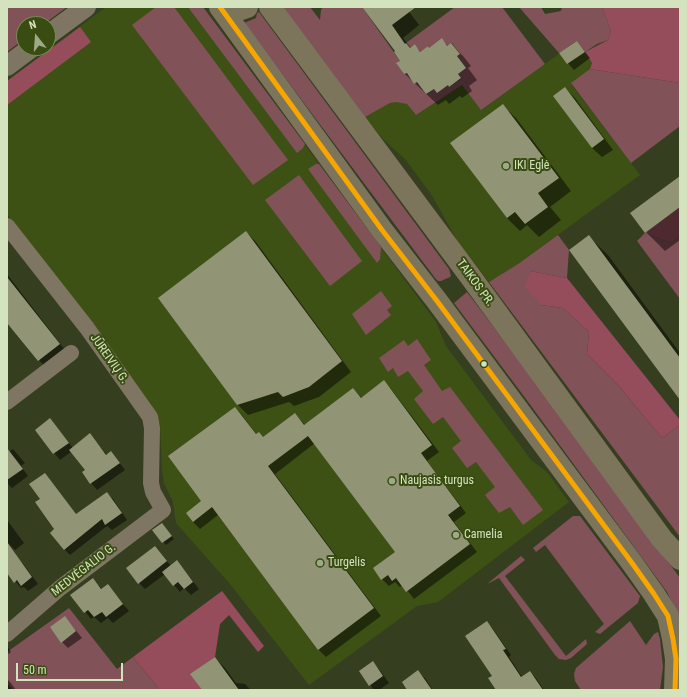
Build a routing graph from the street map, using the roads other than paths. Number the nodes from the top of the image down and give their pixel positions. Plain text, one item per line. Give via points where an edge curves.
1 (86, 7) edge
2 (220, 7) edge
3 (224, 7) edge
4 (247, 7) edge
5 (270, 7) edge
6 (56, 29) edge
7 (20, 56) edge
8 (7, 66) edge
9 (7, 226) edge
10 (71, 353) dead end
11 (7, 402) edge
12 (163, 510) joint
13 (680, 559) edge
14 (7, 634) edge
15 (680, 680) edge
16 (676, 690) edge

1 - 6 street
2 - 16 main road via 382,230 654,594 668,616 676,659
3 - 4 main road via 238,10
5 - 13 main road, TAIKOS PR. via 662,539
7 - 8 street
9 - 12 street, JŪREIVIŲ G. via 87,328 150,416 151,483
10 - 11 street
12 - 14 street, MEDVĖGALIO G. via 60,588
15 - 16 main road

